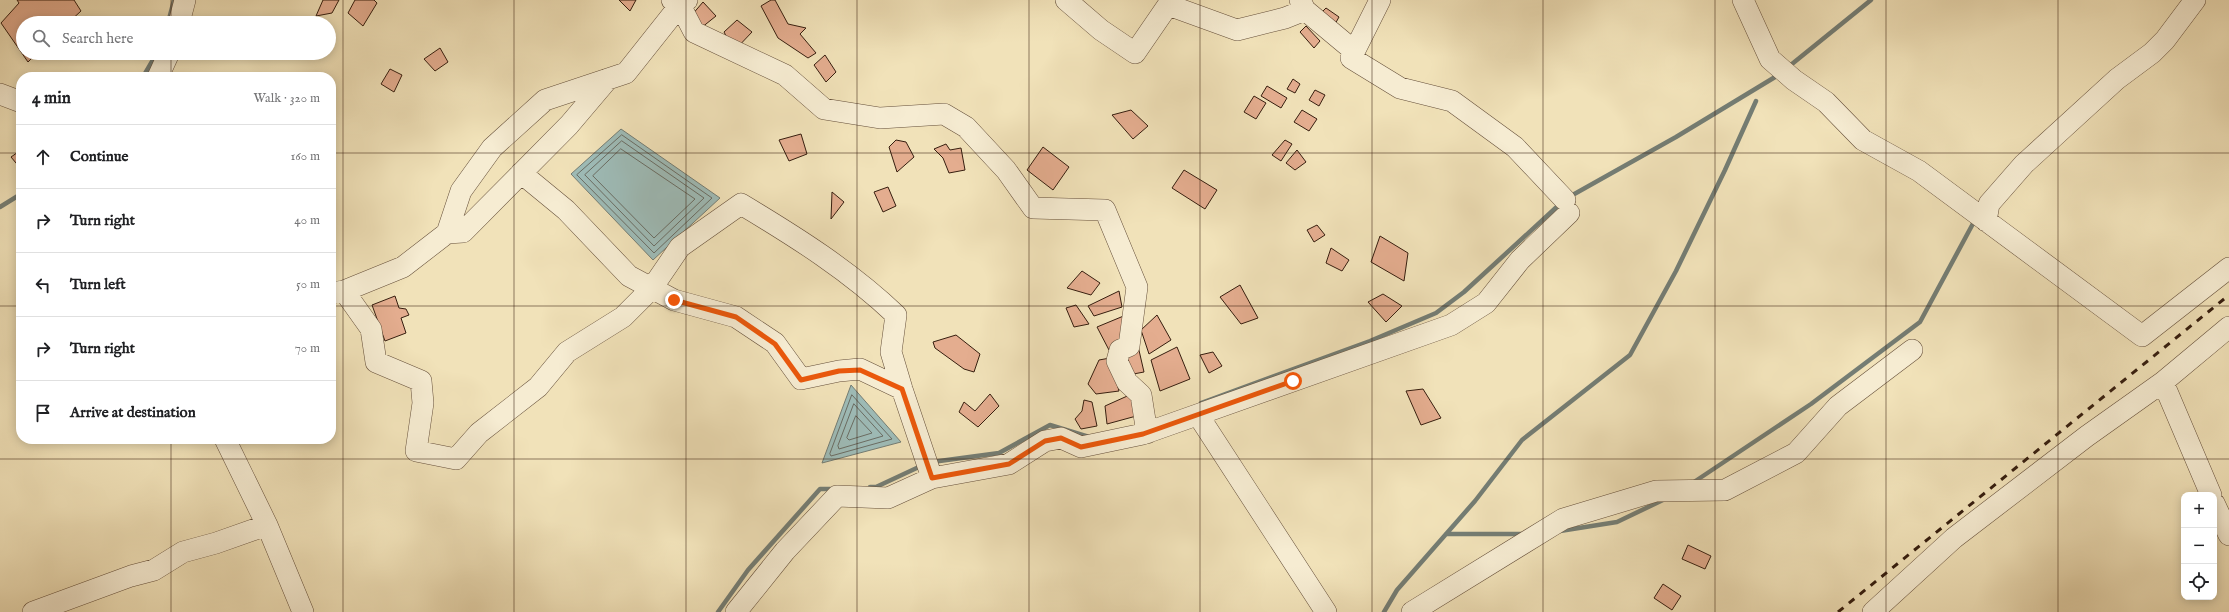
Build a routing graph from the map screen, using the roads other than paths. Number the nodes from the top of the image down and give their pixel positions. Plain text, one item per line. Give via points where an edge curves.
1 (185, 0) edge
2 (1066, 0) edge
3 (1380, 0) edge
4 (1743, 0) edge
5 (2195, 0) edge
6 (680, 2) edge
7 (1302, 5) edge
8 (181, 16) edge
9 (1354, 50) junction
10 (166, 60) edge
11 (160, 72) edge
12 (608, 79) junction
13 (0, 94) edge
14 (16, 100) edge
15 (521, 173) junction
16 (1986, 221) junction
17 (447, 233) junction
18 (2229, 268) edge
19 (652, 288) junction
20 (337, 292) edge
21 (2229, 327) edge
22 (1912, 350) dead end
23 (2162, 382) junction
24 (902, 389) junction
25 (1198, 415) junction
26 (1147, 433) junction
27 (227, 444) edge
28 (932, 478) junction
29 (2210, 492) edge
30 (2217, 509) edge
31 (267, 524) junction
32 (2229, 535) edge
33 (33, 612) edge
34 (303, 612) edge
35 (736, 612) edge
36 (1326, 612) edge
37 (1412, 612) edge
38 (1873, 612) edge

1 - 8 street
2 - 7 street via 1101,30 1135,53 1168,5 1237,30 1285,18
3 - 9 street
4 - 16 street via 1770,59 1826,102 1863,140 1919,171
5 - 16 street via 2152,53 2117,79 2024,164 1989,204
6 - 12 street via 626,73
6 - 26 street via 694,32 785,75 824,109 880,118 944,114 966,127 1006,170 1033,208 1105,210 1137,287 1129,346 1120,350 1117,361 1127,382 1141,395
7 - 9 street
9 - 25 street via 1351,58 1400,88 1452,101 1515,147 1567,206 1486,303 1451,325
10 - 11 street
12 - 15 street via 569,125
12 - 17 street via 545,100 492,148 461,191
13 - 14 street
15 - 17 street via 462,232
15 - 19 street via 566,210 629,276
16 - 18 street via 2142,336
17 - 20 street via 403,267
19 - 20 street via 623,317 567,352 538,387 479,433 456,459 416,451 423,403 421,381 376,362 371,329
19 - 24 street via 674,300 736,317 775,344 801,380 839,371 860,370
19 - 24 street via 680,247 741,204 791,234 869,289 896,315 892,352
21 - 23 street
22 - 37 street via 1838,406 1796,453 1725,490 1656,491 1562,519
23 - 29 street
23 - 38 street via 1954,538
24 - 28 street
25 - 26 street
25 - 36 street
26 - 28 street via 1081,447 1061,438 1045,441 1009,464
27 - 31 street
28 - 35 street via 888,498 837,496 785,551
30 - 32 street
31 - 33 street via 216,543 182,552 154,570
31 - 34 street

